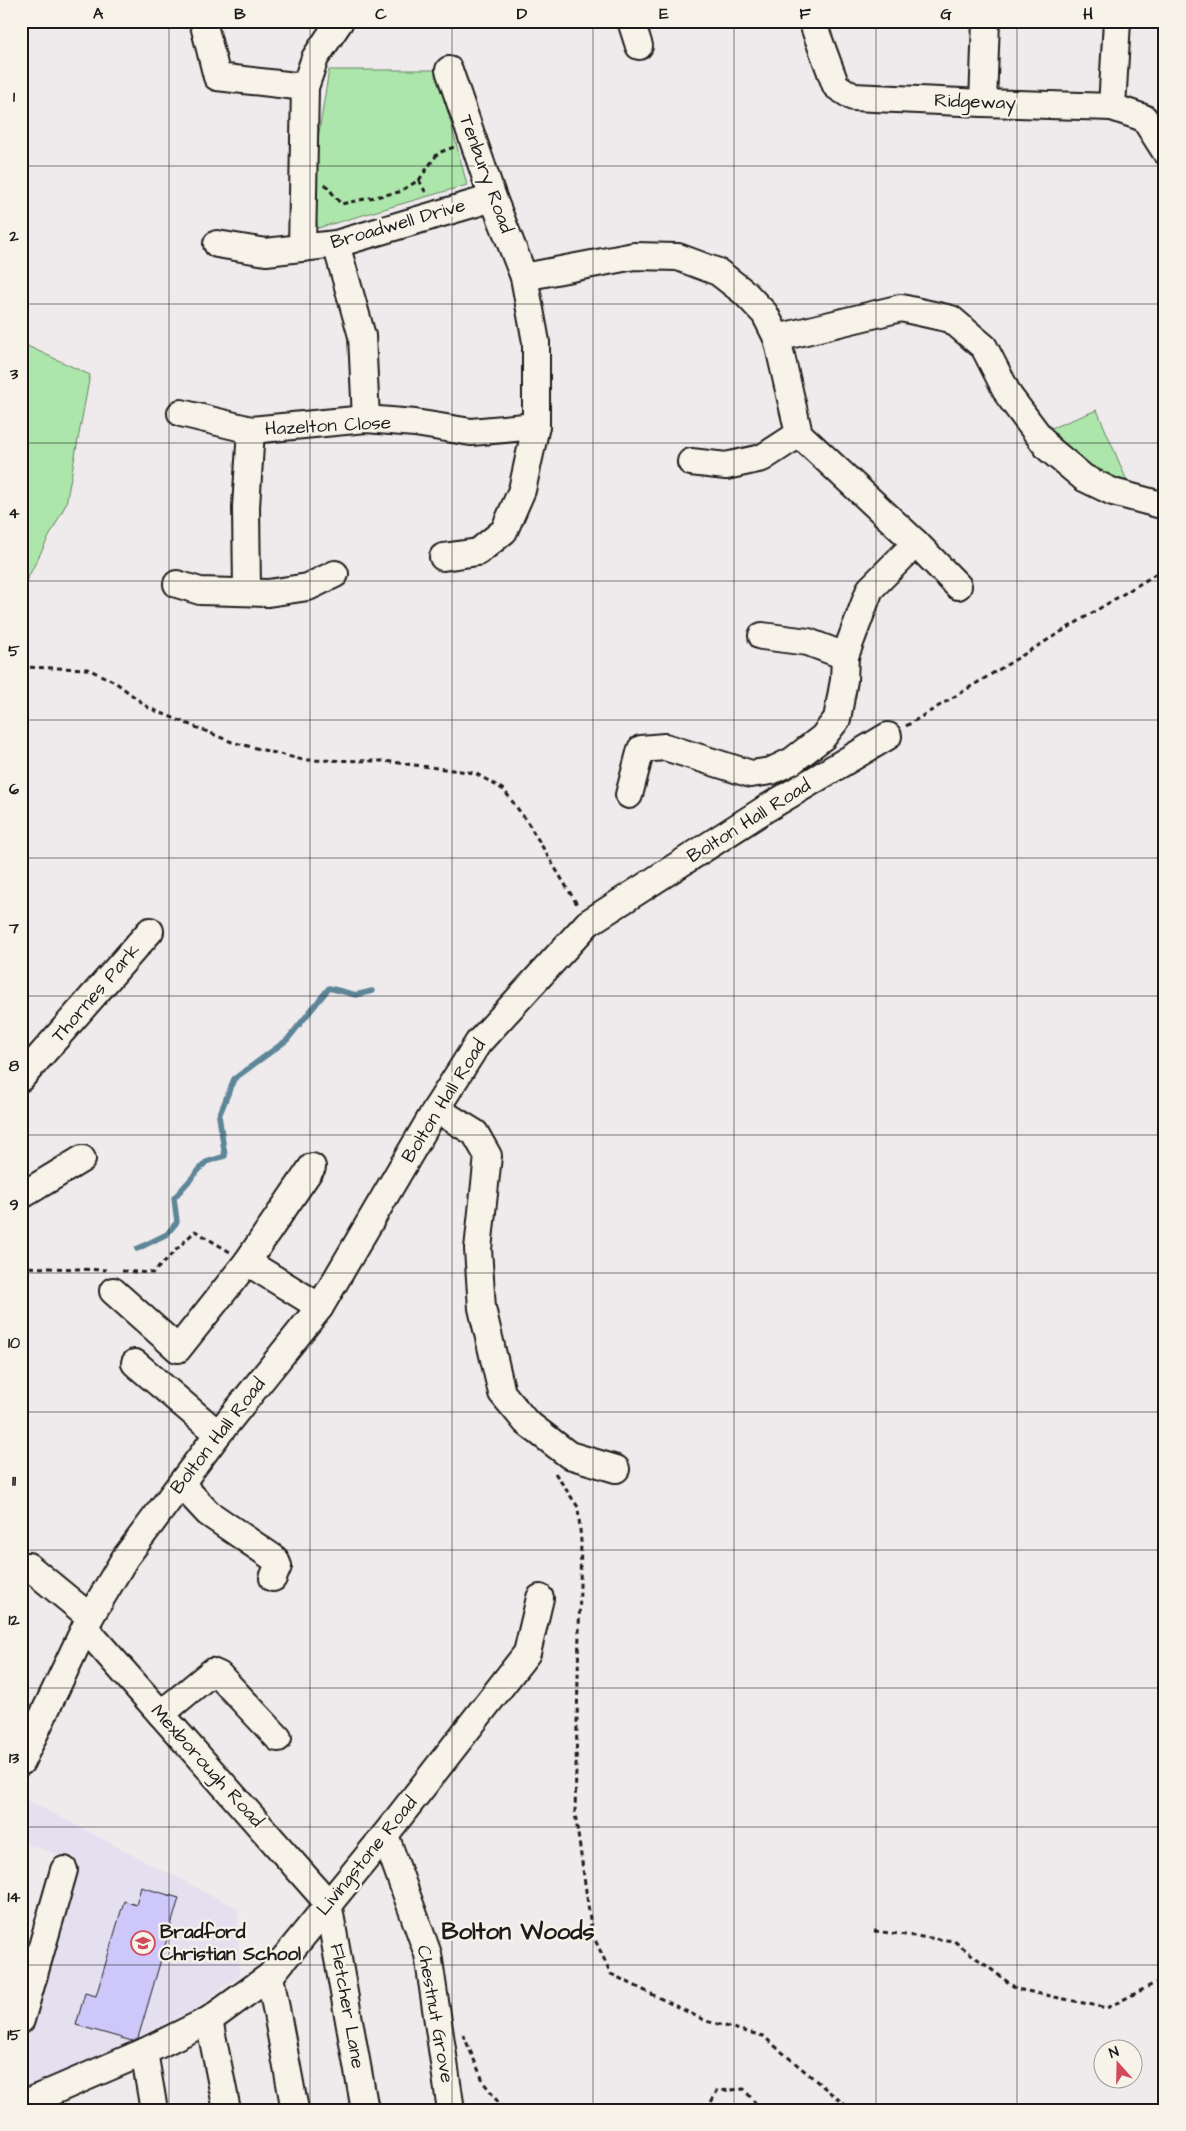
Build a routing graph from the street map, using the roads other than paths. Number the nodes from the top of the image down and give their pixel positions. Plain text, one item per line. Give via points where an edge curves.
1 (203, 21) edge
2 (340, 21) edge
3 (630, 21) edge
4 (812, 21) edge
5 (986, 21) edge
6 (1117, 21) edge
7 (639, 46) dead end
8 (449, 70) dead end
9 (305, 87) junction
10 (983, 104) junction
11 (1112, 107) junction
12 (1165, 151) edge
13 (493, 198) junction
14 (217, 244) dead end
15 (336, 244) junction
16 (302, 248) junction
17 (524, 277) junction
18 (777, 338) junction
19 (181, 413) dead end
20 (366, 419) junction
21 (536, 426) junction
22 (251, 430) junction
23 (799, 434) junction
24 (691, 462) dead end
25 (1165, 506) edge
26 (916, 543) junction
27 (443, 557) dead end
28 (335, 574) dead end
29 (177, 584) dead end
30 (958, 586) dead end
31 (247, 591) junction
32 (762, 636) dead end
33 (846, 656) junction
34 (888, 736) road end
35 (629, 795) dead end
36 (150, 931) dead end
37 (21, 1078) edge
38 (436, 1109) junction
39 (82, 1159) dead end
40 (312, 1167) dead end
41 (21, 1196) edge
42 (247, 1262) junction
43 (114, 1277) road end
44 (320, 1307) junction
45 (135, 1363) dead end
46 (218, 1434) junction
47 (616, 1469) dead end
48 (181, 1484) junction
49 (28, 1566) dead end
50 (273, 1578) dead end
51 (540, 1598) dead end
52 (88, 1623) junction
53 (161, 1714) junction
54 (278, 1738) dead end
55 (21, 1761) edge
56 (385, 1835) junction
57 (64, 1870) dead end
58 (328, 1903) junction
59 (270, 1976) junction
60 (21, 2020) edge
61 (209, 2020) junction
62 (144, 2052) junction
63 (21, 2106) edge
64 (154, 2110) edge
65 (227, 2110) edge
66 (295, 2110) edge
67 (365, 2110) edge
68 (451, 2110) edge

1 - 9 street via 217,77
2 - 9 street, Broadwell Drive via 315,58
3 - 7 street
4 - 10 street, Ridgeway via 836,86 853,97
5 - 10 street
6 - 11 street
8 - 13 street, Tenbury Road
9 - 16 street, Broadwell Drive
10 - 11 street, Ridgeway
11 - 12 street, Ridgeway via 1144,118
13 - 15 street, Broadwell Drive
13 - 17 street, Tenbury Road
14 - 16 street, Broadwell Drive via 266,252
15 - 16 street, Broadwell Drive
15 - 20 street via 362,336
17 - 18 street via 634,256 678,257 718,272 745,293 765,314
17 - 21 street, Tenbury Road via 536,342
18 - 23 street
18 - 25 street via 901,308 951,319 984,348 1009,396 1048,448 1084,478 1113,492
19 - 22 street, Hazelton Close
20 - 21 street, Hazelton Close via 471,432
20 - 22 street, Hazelton Close
21 - 27 street, Tenbury Road via 522,490 504,531 478,552
22 - 31 street via 246,507
23 - 24 street via 762,458 726,466
23 - 26 street
26 - 30 street
26 - 33 street via 870,590
28 - 31 street via 308,587
29 - 31 street via 200,591
32 - 33 street via 808,642
33 - 35 street via 837,719 823,737 792,761 771,771 751,774 665,747 641,749
34 - 38 street, Bolton Hall Road via 767,808 588,923 478,1043
36 - 37 street, Thornes Park
38 - 44 street, Bolton Hall Road
38 - 47 street via 475,1133 488,1156 478,1249 482,1308 502,1393 526,1422 570,1455
39 - 41 street
40 - 42 street
42 - 43 street via 178,1348
42 - 44 street
44 - 46 street, Bolton Hall Road
45 - 46 street
46 - 48 street, Bolton Hall Road
48 - 50 street via 208,1513 274,1559 278,1566
48 - 52 street, Bolton Hall Road via 125,1558
49 - 52 street, Mexborough Road
51 - 56 street, Livingstone Road via 527,1654
52 - 53 street, Mexborough Road
52 - 55 street, Bolton Hall Road
53 - 54 street via 212,1672 219,1675
53 - 58 street, Mexborough Road
56 - 58 street, Livingstone Road
56 - 68 street, Chestnut Grove via 428,1954
57 - 60 street
58 - 59 street, Livingstone Road
58 - 67 street, Fletcher Lane
59 - 61 street, Livingstone Road
59 - 66 street
61 - 62 street, Livingstone Road
61 - 65 street
62 - 63 street, Livingstone Road
62 - 64 street

